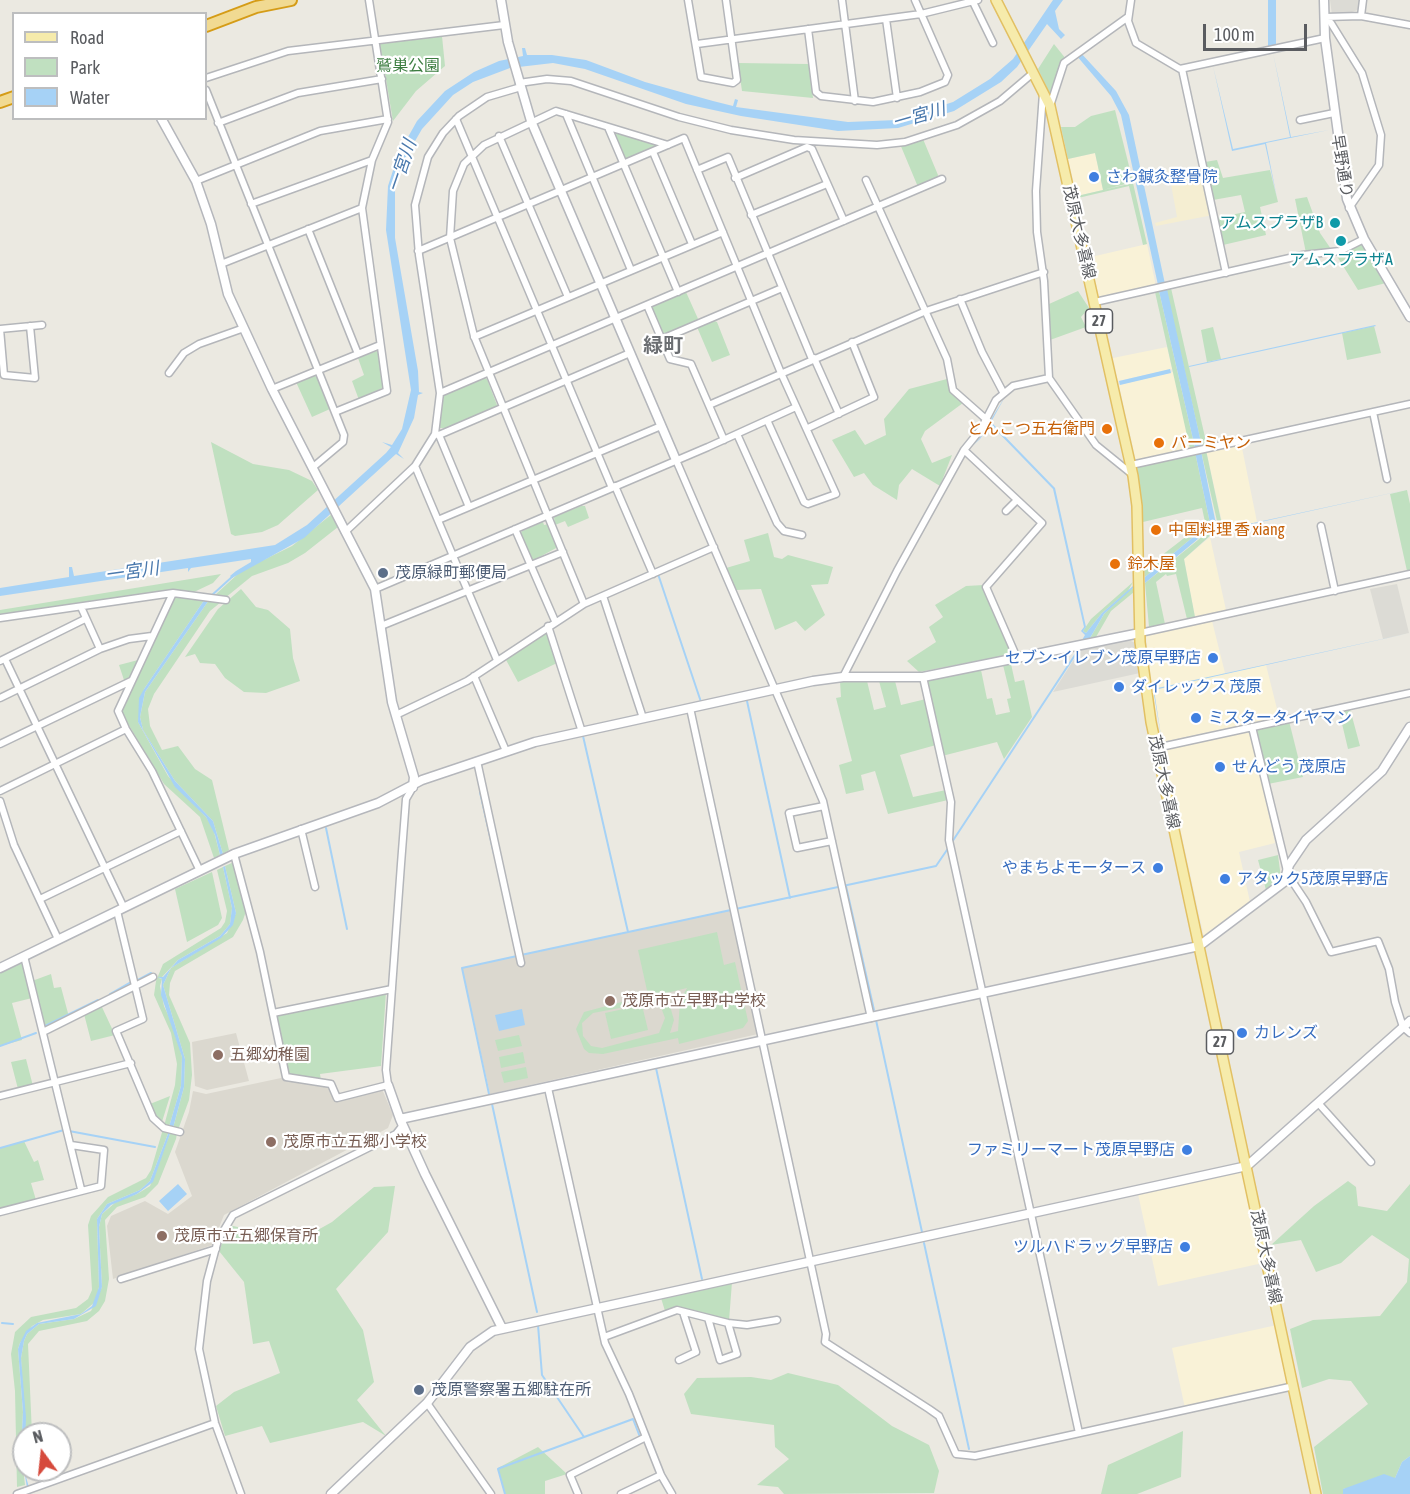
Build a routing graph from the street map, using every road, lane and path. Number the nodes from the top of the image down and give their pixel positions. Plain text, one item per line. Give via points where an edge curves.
1 (291, 0) edge
2 (369, 0) edge
3 (501, 0) edge
4 (688, 0) edge
5 (726, 0) edge
6 (842, 0) edge
7 (915, 0) edge
8 (996, 0) edge
9 (1131, 0) edge
10 (1324, 0) edge
11 (1363, 0) edge
12 (271, 1) edge
13 (975, 1) edge
14 (921, 14) junction
15 (1360, 16) junction
16 (1128, 17) junction
17 (1324, 17) junction
18 (886, 19) junction
19 (504, 25) junction
20 (846, 25) junction
21 (1410, 25) edge
22 (207, 26) edge
23 (808, 29) junction
24 (1324, 38) junction
25 (731, 39) junction
26 (375, 40) junction
27 (993, 43) dead end
28 (697, 44) junction
29 (1182, 69) junction
30 (1032, 71) junction
31 (207, 78) edge
32 (382, 79) junction
33 (520, 85) junction
34 (207, 93) edge
35 (1043, 93) junction
36 (897, 98) junction
37 (855, 101) junction
38 (1050, 106) junction
39 (1334, 113) junction
40 (566, 114) junction
41 (388, 119) junction
42 (456, 119) junction
43 (162, 120) edge
44 (1300, 120) dead end
45 (531, 121) junction
46 (218, 123) junction
47 (608, 127) junction
48 (499, 136) junction
49 (668, 146) junction
50 (653, 152) junction
51 (471, 155) junction
52 (372, 160) junction
53 (235, 164) junction
54 (624, 164) junction
55 (697, 170) junction
56 (593, 177) junction
57 (735, 178) junction
58 (942, 179) dead end
59 (196, 180) junction
60 (866, 180) dead end
61 (827, 183) junction
62 (560, 191) junction
63 (251, 204) junction
64 (529, 205) junction
65 (878, 207) junction
66 (362, 208) junction
67 (1349, 208) junction
68 (751, 216) junction
69 (498, 218) junction
70 (844, 221) junction
71 (308, 229) junction
72 (723, 232) junction
73 (450, 237) junction
74 (1364, 239) junction
75 (692, 244) junction
76 (267, 246) junction
77 (418, 251) junction
78 (767, 254) junction
79 (663, 257) junction
80 (221, 264) junction
81 (738, 267) junction
82 (631, 270) junction
83 (1044, 272) junction
84 (1226, 273) junction
85 (600, 284) junction
86 (782, 288) junction
87 (678, 292) junction
88 (568, 297) junction
89 (960, 299) junction
90 (752, 301) junction
91 (1095, 302) junction
92 (647, 305) junction
93 (537, 310) junction
94 (926, 311) junction
95 (1410, 317) edge
96 (615, 319) junction
97 (42, 325) dead end
98 (30, 326) junction
99 (244, 328) junction
100 (0, 329) edge
101 (474, 337) junction
102 (662, 339) junction
103 (852, 342) junction
104 (380, 345) junction
105 (552, 345) junction
106 (630, 353) junction
107 (358, 354) junction
108 (813, 359) junction
109 (318, 370) junction
110 (169, 373) dead end
111 (488, 373) junction
112 (781, 373) junction
113 (1049, 378) junction
114 (567, 381) junction
115 (272, 389) junction
116 (1004, 392) junction
117 (441, 393) junction
118 (1410, 404) edge
119 (709, 405) junction
120 (796, 407) junction
121 (502, 408) junction
122 (334, 412) junction
123 (1373, 412) junction
124 (839, 414) junction
125 (767, 420) junction
126 (987, 420) junction
127 (661, 426) junction
128 (808, 428) junction
129 (437, 434) junction
130 (736, 434) junction
131 (724, 440) junction
132 (964, 450) junction
133 (597, 453) junction
134 (676, 460) junction
135 (1131, 465) junction
136 (415, 466) junction
137 (312, 468) junction
138 (1133, 476) junction
139 (1387, 479) dead end
140 (533, 480) junction
141 (613, 487) junction
142 (1017, 500) junction
143 (469, 507) junction
144 (1006, 512) dead end
145 (548, 515) junction
146 (438, 520) junction
147 (1321, 526) dead end
148 (343, 528) junction
149 (515, 529) junction
150 (802, 535) dead end
151 (714, 547) junction
152 (563, 552) junction
153 (453, 555) junction
154 (530, 566) junction
155 (653, 574) junction
156 (1410, 574) edge
157 (375, 589) junction
158 (468, 591) junction
159 (1335, 591) junction
160 (173, 593) junction
161 (603, 596) junction
162 (226, 600) dead end
163 (584, 604) junction
164 (81, 607) junction
165 (0, 618) edge
166 (85, 619) junction
167 (555, 621) junction
168 (381, 626) junction
169 (548, 626) junction
170 (1140, 633) junction
171 (152, 636) junction
172 (100, 649) junction
173 (1017, 658) junction
174 (2, 660) edge
175 (497, 660) junction
176 (474, 676) junction
177 (843, 677) junction
178 (923, 677) junction
179 (131, 681) junction
180 (20, 689) junction
181 (776, 690) junction
182 (1410, 693) edge
183 (0, 698) edge
184 (690, 708) junction
185 (396, 716) junction
186 (643, 718) junction
187 (38, 726) junction
188 (1252, 727) junction
189 (1410, 727) edge
190 (126, 729) junction
191 (582, 732) junction
192 (0, 744) edge
193 (1156, 748) junction
194 (506, 751) junction
195 (477, 761) junction
196 (55, 764) junction
197 (413, 787) junction
198 (0, 791) edge
199 (0, 801) edge
200 (824, 806) junction
201 (301, 829) junction
202 (182, 831) junction
203 (832, 841) junction
204 (234, 854) junction
205 (105, 868) junction
206 (200, 871) junction
207 (1288, 875) junction
208 (315, 887) dead end
209 (40, 899) junction
210 (121, 910) junction
211 (58, 939) junction
212 (1199, 946) junction
213 (24, 956) junction
214 (522, 963) dead end
215 (0, 968) edge
216 (153, 977) dead end
217 (135, 985) junction
218 (392, 988) junction
219 (982, 993) junction
220 (273, 1012) junction
221 (871, 1018) junction
222 (1408, 1027) edge
223 (43, 1032) junction
224 (762, 1041) junction
225 (131, 1063) junction
226 (55, 1082) junction
227 (388, 1085) junction
228 (548, 1088) junction
229 (0, 1096) edge
230 (1319, 1104) junction
231 (401, 1122) junction
232 (179, 1132) dead end
233 (71, 1145) junction
234 (1371, 1162) dead end
235 (1247, 1166) junction
236 (81, 1189) junction
237 (0, 1212) edge
238 (1030, 1214) junction
239 (216, 1249) junction
240 (810, 1262) junction
241 (121, 1279) dead end
242 (596, 1308) junction
243 (683, 1312) junction
244 (708, 1318) junction
245 (777, 1320) dead end
246 (728, 1323) junction
247 (502, 1328) junction
248 (604, 1337) junction
249 (679, 1360) dead end
250 (1294, 1386) junction
251 (427, 1403) junction
252 (215, 1423) junction
253 (1079, 1434) junction
254 (646, 1437) junction
255 (661, 1475) junction
256 (18, 1494) edge
257 (241, 1494) edge
258 (331, 1494) edge
259 (491, 1494) edge
260 (578, 1494) edge
261 (621, 1494) edge
262 (672, 1494) edge
263 (1316, 1494) edge

1 - 12 highway
2 - 26 street
3 - 19 street
4 - 28 street
5 - 25 street
6 - 20 street
7 - 14 street
8 - 30 main road, 27
9 - 16 street
10 - 17 street, 早野通り
11 - 15 street
12 - 22 highway
13 - 14 street
13 - 27 street
14 - 18 street
14 - 36 street via 948,75 945,82
15 - 17 street
15 - 21 street
16 - 29 street via 1138,45
16 - 38 street via 1073,56 1060,71
17 - 24 street, 早野通り
17 - 67 street via 1362,73 1381,135 1379,165
18 - 20 street
18 - 36 street
19 - 26 street
19 - 33 street
20 - 23 street
20 - 37 street
23 - 25 street
23 - 37 street via 816,92
24 - 29 street
24 - 39 street, 早野通り
25 - 28 street
25 - 28 street via 737,80 733,83 701,77
26 - 31 street via 288,51
26 - 32 street
29 - 84 street
30 - 33 street via 999,101 957,125 904,142 877,145 794,140 731,130 571,81 547,79
30 - 35 main road, 茂原大多喜線 / 27
32 - 41 street
32 - 46 street via 298,93
33 - 42 street via 487,97
33 - 45 street
34 - 46 street
35 - 38 main road, 茂原大多喜線 / 27
35 - 83 street via 1036,191 1037,232
36 - 37 street
38 - 91 main road, 茂原大多喜線 / 27
39 - 44 street
39 - 67 street, 早野通り
40 - 45 street via 556,111
40 - 47 street
40 - 56 street
41 - 52 street
41 - 53 street via 320,131
42 - 51 street
42 - 77 street via 428,158 417,193
43 - 59 street
45 - 48 street
45 - 62 street
46 - 53 street
47 - 49 street
47 - 54 street
48 - 51 street
48 - 64 street
49 - 50 street
49 - 55 street via 684,138
50 - 54 street
50 - 75 street
51 - 69 street
51 - 73 street via 459,172 453,191
52 - 63 street
52 - 66 street
53 - 59 street
53 - 63 street
54 - 56 street
54 - 79 street
55 - 57 street via 728,157
55 - 72 street
56 - 62 street
56 - 82 street
57 - 61 street via 807,147 812,149
57 - 68 street
58 - 65 street
59 - 80 street
60 - 65 street
61 - 68 street
61 - 70 street
62 - 64 street
62 - 85 street
63 - 76 street
64 - 69 street
64 - 88 street
65 - 70 street
65 - 94 street
66 - 71 street
66 - 104 street
67 - 74 street, 早野通り
68 - 78 street
69 - 73 street
69 - 93 street
70 - 78 street
71 - 76 street
71 - 107 street
72 - 75 street
72 - 81 street
73 - 77 street
73 - 101 street
74 - 84 street via 1340,251 1324,250
74 - 95 street, 早野通り
75 - 79 street
76 - 80 street
76 - 109 street
77 - 117 street
78 - 81 street
78 - 86 street
79 - 82 street
79 - 87 street
80 - 99 street via 228,294
81 - 87 street
81 - 90 street
82 - 85 street
83 - 89 street
83 - 113 street
84 - 91 street
85 - 88 street
85 - 96 street
86 - 90 street
86 - 108 street
87 - 92 street
88 - 93 street
89 - 94 street
89 - 116 street
90 - 102 street
90 - 112 street
91 - 135 main road, 茂原大多喜線 / 27
92 - 96 street
92 - 102 street
93 - 101 street
93 - 105 street
94 - 103 street
94 - 126 street via 947,359 956,394
96 - 105 street
96 - 106 street
97 - 98 street
98 - 100 street
98 - 100 street via 35,378 4,375
99 - 110 street via 199,344 184,353
99 - 115 street
101 - 111 street
102 - 119 street via 670,359 691,364
103 - 108 street
103 - 124 street via 874,397
104 - 107 street
104 - 122 street via 387,391
105 - 111 street
105 - 114 street
106 - 114 street
106 - 127 street
107 - 109 street
108 - 112 street
108 - 124 street
109 - 115 street
109 - 122 street
111 - 117 street
111 - 121 street
112 - 119 street
112 - 120 street
113 - 116 street
113 - 138 street via 1096,445
114 - 121 street
114 - 133 street
115 - 137 street
116 - 126 street
117 - 129 street
118 - 123 street
119 - 131 street
120 - 125 street
120 - 128 street
121 - 129 street
121 - 140 street
122 - 137 street via 343,442
123 - 135 street
123 - 139 street
124 - 128 street
125 - 128 street via 808,504 836,494
125 - 130 street
126 - 132 street
127 - 133 street
127 - 134 street
129 - 136 street
129 - 143 street
130 - 131 street
130 - 150 street via 777,523 784,531
131 - 134 street
132 - 142 street
132 - 177 street
133 - 140 street
133 - 141 street
134 - 141 street
134 - 151 street
135 - 138 main road, 茂原大多喜線 / 27
136 - 146 street
136 - 148 street
137 - 148 street
138 - 170 main road, 茂原大多喜線 / 27
140 - 143 street
140 - 145 street
141 - 145 street
141 - 155 street
142 - 144 street
142 - 173 street via 1042,524 986,586
143 - 146 street
145 - 149 street
145 - 152 street
146 - 153 street
147 - 159 street
148 - 157 street
149 - 153 street
149 - 154 street
151 - 155 street
151 - 181 street
152 - 154 street
152 - 163 street
153 - 157 street
153 - 158 street
154 - 158 street
154 - 167 street
155 - 161 street
156 - 159 street
157 - 168 street
158 - 168 street
158 - 175 street
159 - 170 street
160 - 162 street
160 - 164 street
160 - 171 street
161 - 163 street
161 - 186 street
163 - 167 street
164 - 165 street
164 - 166 street
166 - 172 street
166 - 174 street
167 - 169 street
168 - 185 street
169 - 175 street
169 - 191 street
170 - 173 street
170 - 193 main road, 茂原大多喜線 / 27
171 - 172 street
171 - 179 street
172 - 180 street
173 - 178 street
174 - 180 street
175 - 176 street
176 - 185 street
176 - 194 street
177 - 178 street
177 - 181 street
178 - 219 street via 950,798 949,840
179 - 187 street
179 - 190 street via 118,711
180 - 183 street
180 - 187 street
181 - 184 street
181 - 200 street
182 - 188 street
184 - 186 street
184 - 224 street
185 - 197 street via 414,777
186 - 191 street
187 - 192 street
187 - 196 street
188 - 193 street
188 - 207 street
189 - 207 street via 1382,771 1306,840 1289,865
190 - 196 street
190 - 202 street
191 - 194 street
193 - 212 main road, 茂原大多喜線 / 27
194 - 195 street
195 - 197 street via 422,780
195 - 214 street
196 - 198 street
196 - 205 street
197 - 201 street
197 - 218 street via 406,801
199 - 209 street via 14,845
200 - 203 street
200 - 203 street via 789,813 797,848
201 - 204 street
201 - 208 street
202 - 205 street
202 - 206 street
203 - 221 street
204 - 206 street
204 - 220 street
205 - 209 street
205 - 210 street
206 - 210 street
207 - 212 street
207 - 222 street via 1330,952 1378,941 1389,969 1395,1002
209 - 211 street
210 - 211 street
210 - 217 street
211 - 213 street
212 - 219 street
212 - 235 main road, 茂原大多喜線 / 27
213 - 215 street
213 - 223 street
216 - 217 street
217 - 223 street
217 - 225 street via 143,1019 116,1032
218 - 220 street
218 - 227 street
219 - 221 street
219 - 238 street
220 - 227 street via 286,1077 330,1084 337,1098
221 - 224 street
222 - 230 street
223 - 226 street
224 - 228 street
224 - 240 street
225 - 226 street
225 - 232 street via 153,1118 164,1128
226 - 229 street
226 - 233 street
227 - 231 street
228 - 231 street
228 - 242 street
230 - 234 street
230 - 235 street
231 - 239 street via 396,1134 233,1215
231 - 247 street
233 - 236 street
233 - 236 street via 104,1150 101,1186
235 - 238 street
235 - 250 main road, 茂原大多喜線 / 27
236 - 237 street
238 - 240 street
238 - 253 street
239 - 241 street
239 - 252 street via 198,1337
240 - 242 street
240 - 253 street via 825,1342 934,1412 956,1454 975,1456
242 - 247 street
242 - 248 street
243 - 244 street
243 - 248 street via 669,1312
243 - 249 street via 696,1352
244 - 246 street
244 - 246 street via 720,1360 737,1354
245 - 246 street
247 - 251 street via 470,1347
248 - 254 street
250 - 253 street
250 - 263 main road, 茂原大多喜線 / 27
251 - 258 street
251 - 259 street
252 - 256 street
252 - 257 street
254 - 255 street
254 - 260 street via 570,1474
255 - 261 street
255 - 262 street

